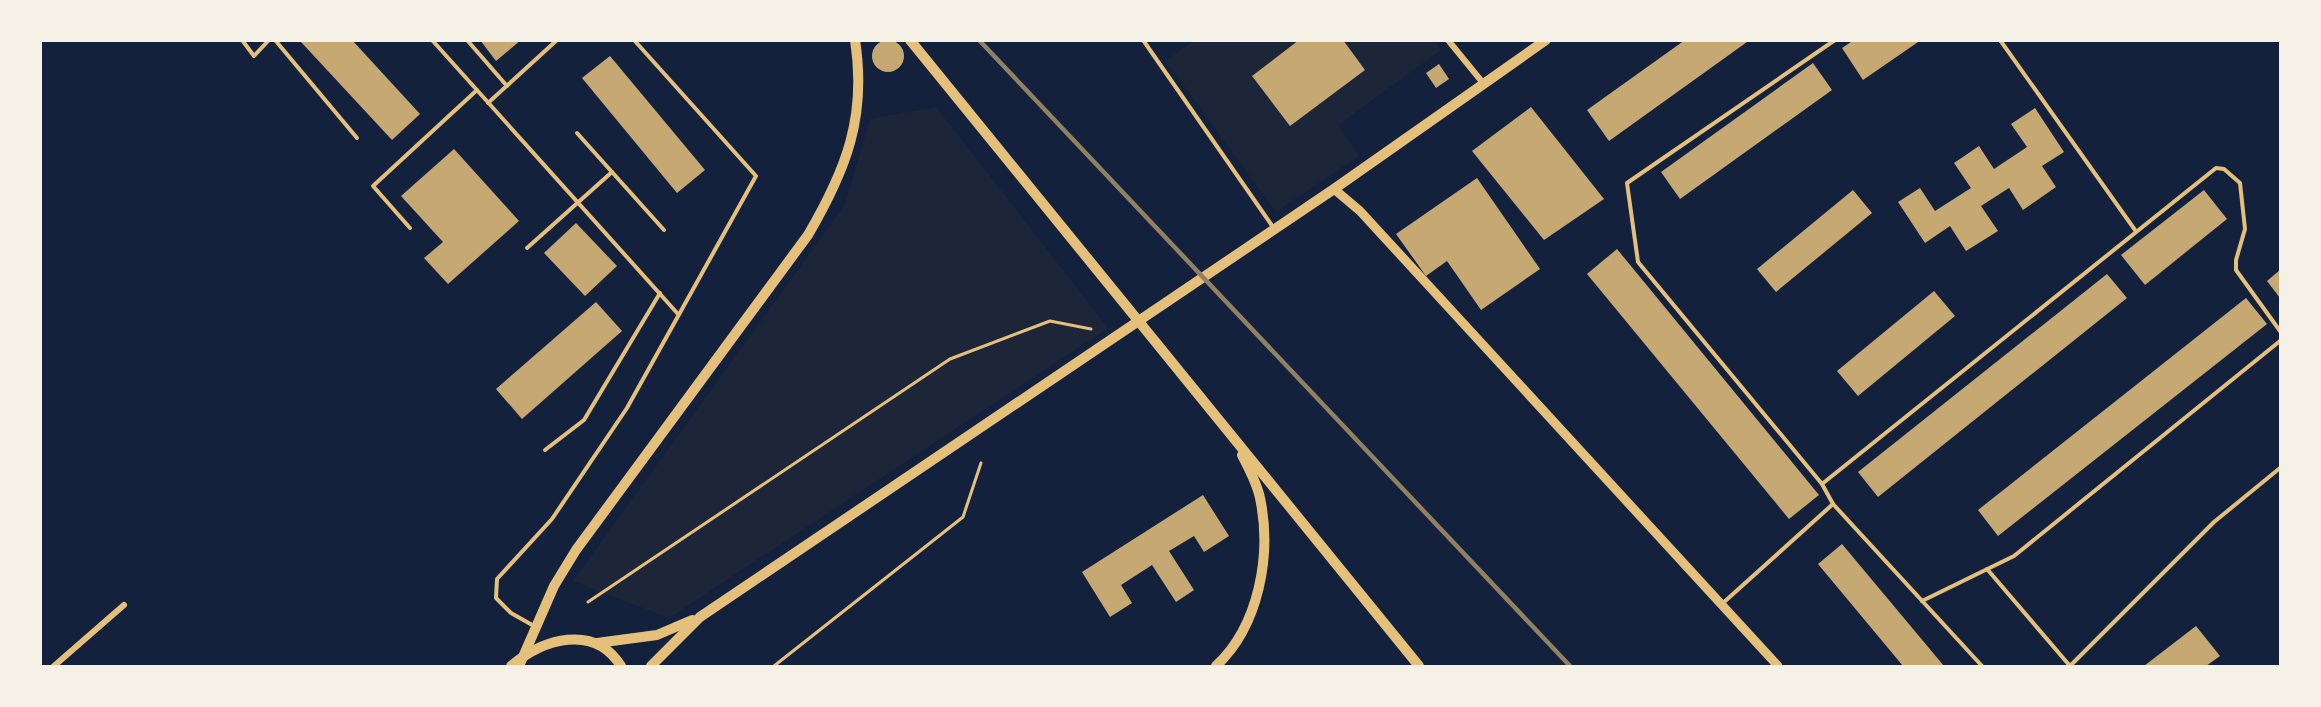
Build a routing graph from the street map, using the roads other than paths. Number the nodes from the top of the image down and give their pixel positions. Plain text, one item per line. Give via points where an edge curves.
1 (242, 40) edge
2 (269, 40) edge
3 (275, 40) edge
4 (432, 40) edge
5 (467, 40) edge
6 (557, 40) edge
7 (633, 40) edge
8 (855, 40) edge
9 (910, 40) edge
10 (1143, 40) edge
11 (1448, 40) edge
12 (1546, 40) edge
13 (1835, 40) edge
14 (2000, 40) edge
15 (1484, 83) junction
16 (507, 86) junction
17 (477, 90) junction
18 (488, 103) junction
19 (577, 133) dead end
20 (357, 138) dead end
21 (612, 172) junction
22 (1334, 189) junction
23 (578, 203) junction
24 (411, 228) dead end
25 (1273, 228) junction
26 (664, 230) dead end
27 (2135, 230) junction
28 (527, 248) dead end
29 (660, 293) junction
30 (679, 315) junction
31 (2280, 331) edge
32 (2280, 341) edge
33 (1230, 434) junction
34 (545, 450) dead end
35 (2280, 468) edge
36 (1821, 484) junction
37 (1833, 504) junction
38 (1987, 569) junction
39 (1922, 601) junction
40 (124, 605) dead end
41 (1721, 605) junction
42 (700, 617) junction
43 (535, 626) junction
44 (593, 644) junction
45 (521, 662) edge
46 (54, 666) edge
47 (511, 666) edge
48 (621, 666) edge
49 (651, 666) edge
50 (1216, 666) edge
51 (1419, 666) edge
52 (1778, 666) edge
53 (1982, 666) edge
54 (2070, 666) edge

1 - 2 lane via 254,56
3 - 20 lane
4 - 17 lane
5 - 16 lane
6 - 16 lane
7 - 30 lane via 756,176
8 - 43 main road via 856,111 849,152 834,190 808,234 576,550
9 - 33 main road
10 - 25 lane
11 - 15 street
12 - 15 main road
13 - 36 lane via 1627,183 1638,261
14 - 27 lane
15 - 22 main road
16 - 18 lane
17 - 18 lane
17 - 24 lane via 373,186
18 - 23 lane
19 - 21 lane
21 - 23 lane
21 - 26 lane
22 - 25 main road
22 - 41 street via 1360,211
23 - 28 lane
23 - 29 lane
25 - 42 main road
27 - 31 lane via 2210,171 2224,169 2233,175 2240,183 2246,229 2236,270
27 - 36 lane
29 - 30 lane
29 - 34 lane via 584,420
30 - 43 lane via 627,408 552,519 497,579 496,598 511,613
32 - 38 lane via 2014,556
33 - 50 main road via 1260,496 1263,554 1253,611 1235,644
33 - 51 main road
35 - 54 lane via 2214,522
36 - 37 lane
37 - 39 lane
37 - 41 lane
38 - 39 lane
38 - 54 lane
39 - 53 lane
40 - 46 street
41 - 52 street
42 - 44 main road via 651,636
42 - 49 main road
43 - 45 main road
44 - 45 main road via 555,640
44 - 48 main road via 612,654
45 - 47 main road

